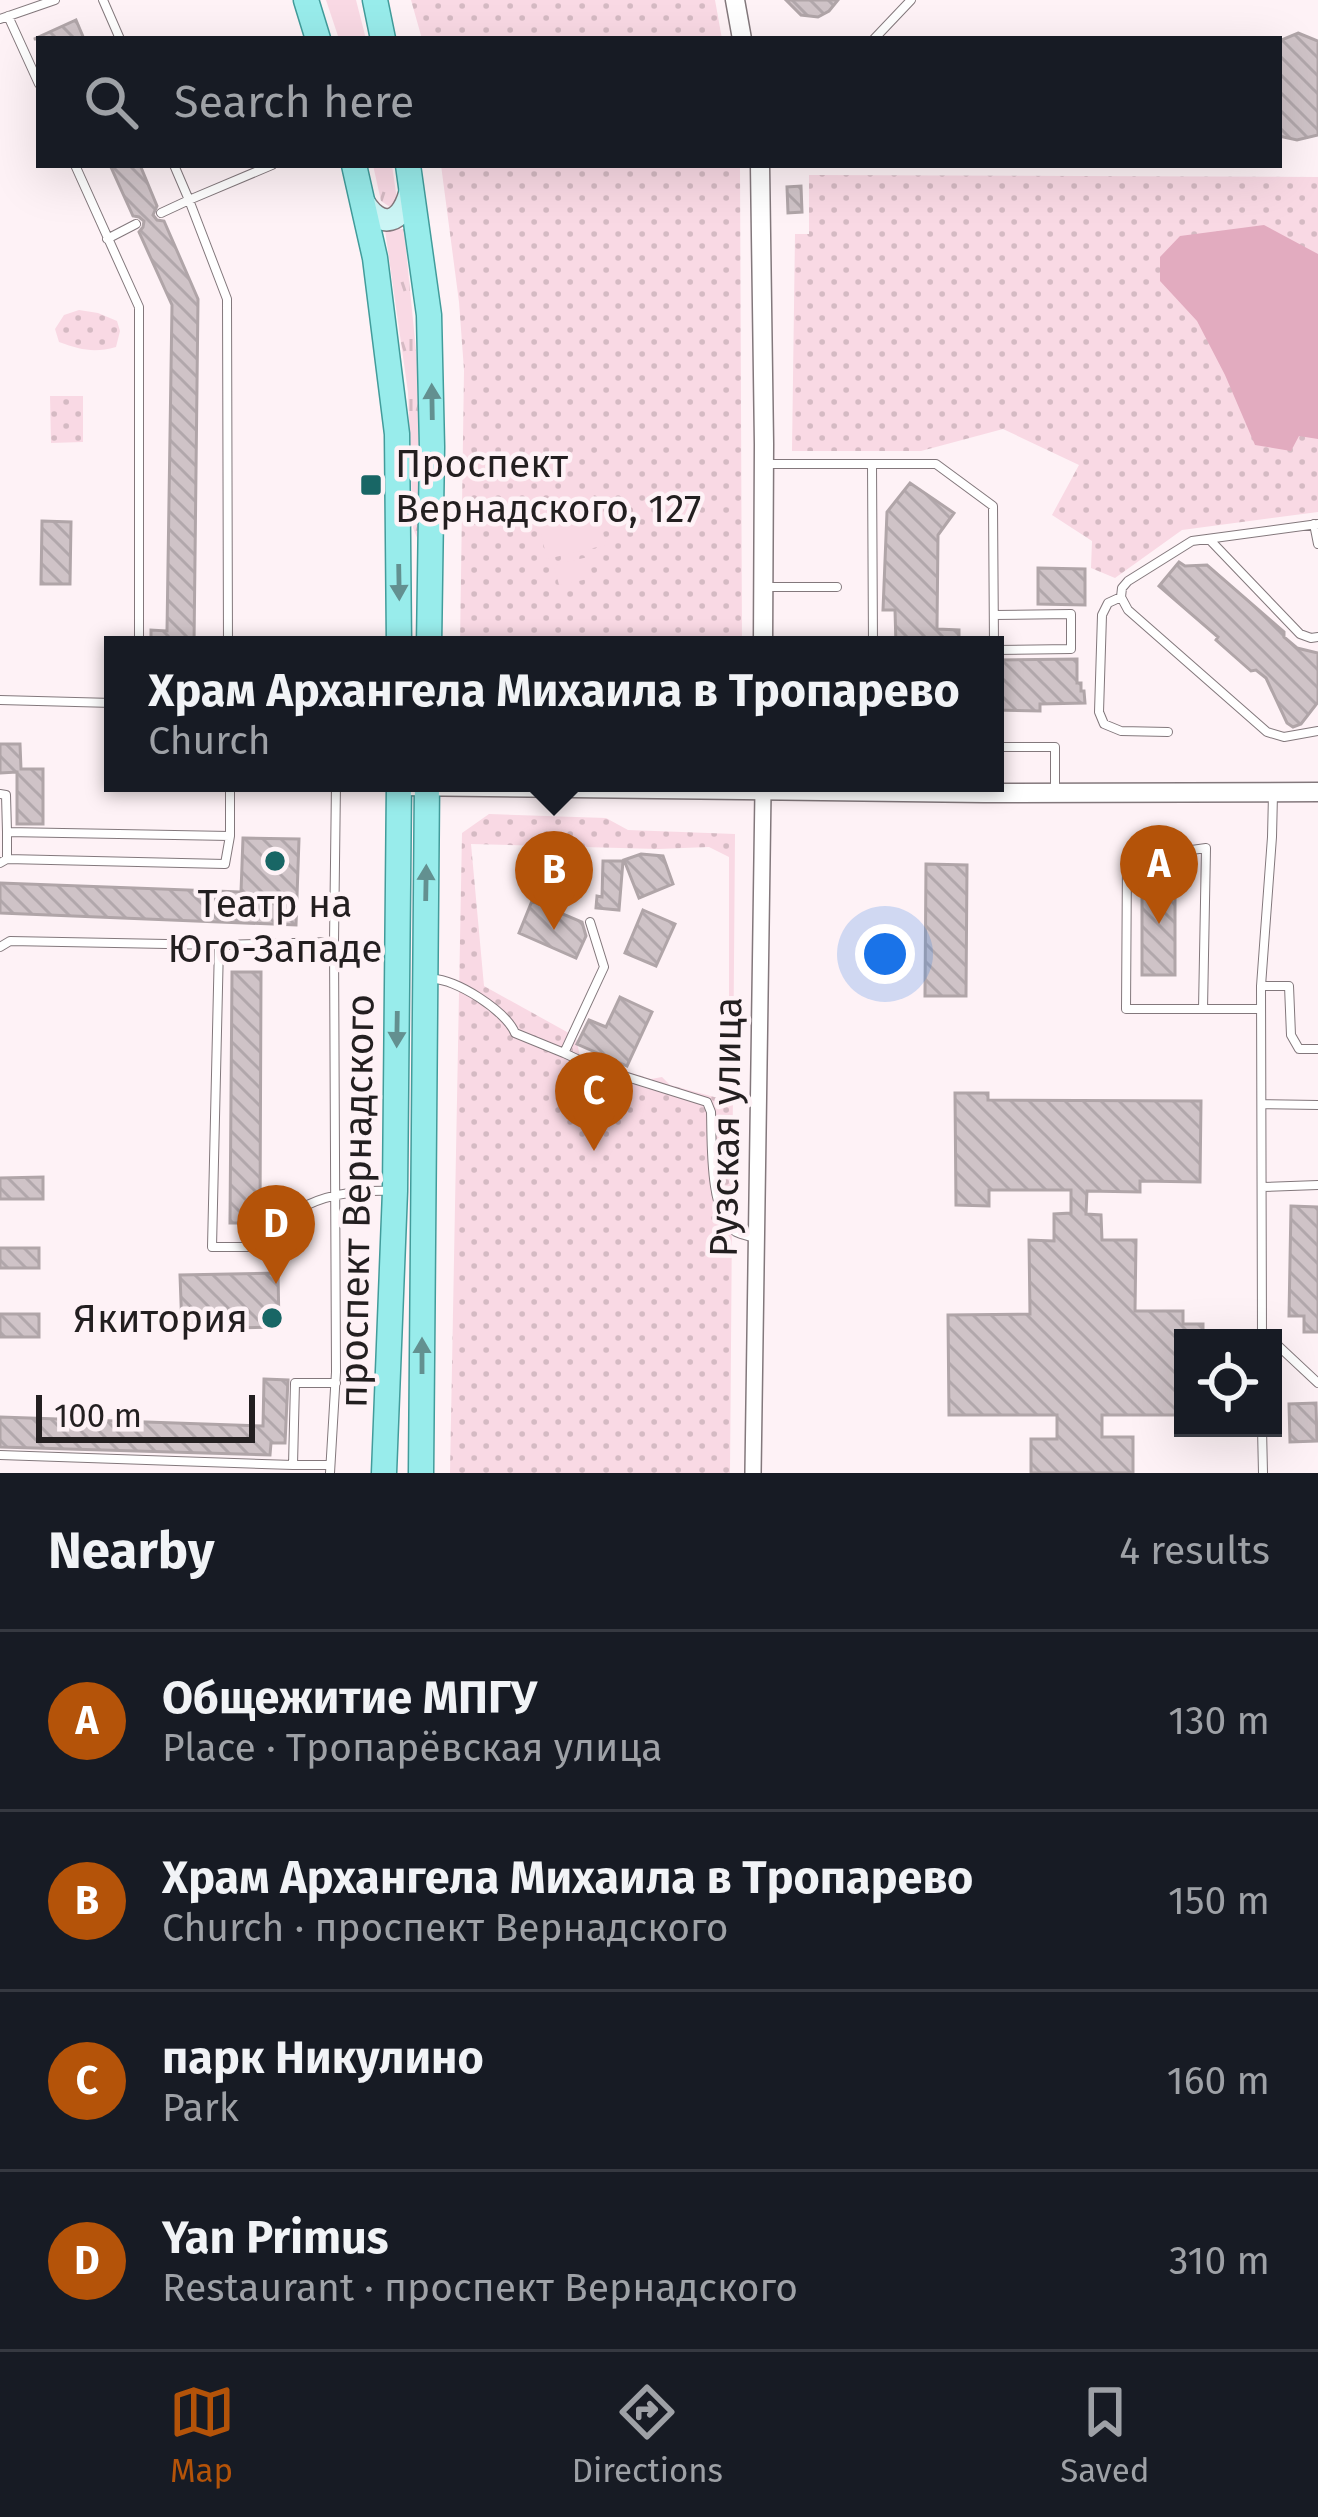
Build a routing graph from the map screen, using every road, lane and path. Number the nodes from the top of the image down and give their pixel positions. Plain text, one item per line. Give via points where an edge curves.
1 (55, 0) edge
2 (103, 0) edge
3 (306, 0) edge
4 (374, 0) edge
5 (735, 0) edge
6 (911, 0) edge
7 (4, 18) edge
8 (119, 36) edge
9 (317, 36) edge
10 (382, 36) edge
11 (741, 36) edge
12 (877, 36) edge
13 (36, 78) edge
14 (76, 168) edge
15 (175, 168) edge
16 (265, 168) edge
17 (355, 168) edge
18 (760, 168) edge
19 (410, 175) edge
20 (361, 196) junction
21 (189, 200) junction
22 (161, 214) dead end
23 (136, 224) dead end
24 (107, 238) junction
25 (764, 464) junction
26 (872, 464) junction
27 (1316, 524) edge
28 (1209, 538) junction
29 (1318, 544) edge
30 (763, 587) junction
31 (837, 587) dead end
32 (1120, 598) junction
33 (994, 614) junction
34 (139, 636) edge
35 (228, 636) edge
36 (399, 636) edge
37 (429, 636) edge
38 (763, 636) edge
39 (873, 636) edge
40 (995, 636) edge
41 (1318, 638) edge
42 (1004, 647) edge
43 (0, 700) edge
44 (104, 704) edge
45 (1318, 731) edge
46 (1168, 732) dead end
47 (1004, 747) edge
48 (1004, 791) edge
49 (230, 792) edge
50 (336, 792) edge
51 (399, 792) edge
52 (426, 792) edge
53 (763, 792) edge
54 (1055, 792) junction
55 (1273, 792) junction
56 (1318, 792) edge
57 (0, 794) edge
58 (7, 832) junction
59 (230, 836) junction
60 (4, 861) edge
61 (590, 922) dead end
62 (334, 942) junction
63 (219, 945) junction
64 (0, 947) edge
65 (425, 979) junction
66 (1262, 986) junction
67 (1203, 1009) junction
68 (1262, 1009) junction
69 (1318, 1049) edge
70 (564, 1053) junction
71 (1262, 1104) junction
72 (1318, 1105) edge
73 (1318, 1185) edge
74 (1262, 1187) junction
75 (395, 1192) junction
76 (337, 1196) junction
77 (756, 1239) junction
78 (1267, 1329) edge
79 (1282, 1351) edge
80 (1318, 1383) edge
81 (336, 1384) junction
82 (1262, 1437) edge
83 (0, 1455) edge
84 (293, 1465) junction
85 (219, 1468) edge
86 (330, 1469) edge
87 (384, 1473) edge
88 (421, 1473) edge
89 (752, 1473) edge
90 (1262, 1473) edge

1 - 7 lane
2 - 8 lane
3 - 9 main road
4 - 10 main road
5 - 11 street
6 - 12 lane
7 - 13 lane
14 - 24 lane
15 - 21 lane
16 - 21 lane
17 - 20 main road
18 - 25 street
19 - 20 main road via 408,202 394,219 375,218
37 -> 19 main road via 429,315
20 -> 36 main road via 397,434
21 - 22 lane
21 - 35 lane via 227,298
23 - 24 lane
24 - 34 lane via 139,307
25 - 26 lane
25 - 30 street
26 - 33 lane via 936,464 993,506
26 - 39 lane
27 - 28 lane
27 - 29 lane
28 - 32 lane via 1128,581
28 - 41 lane via 1300,634
30 - 31 lane
30 - 38 street
32 - 45 lane via 1267,732
32 - 46 lane via 1102,615 1104,724
33 - 40 lane
33 - 42 lane via 1071,614 1071,649
43 - 44 lane
47 - 54 lane via 1055,747
48 - 54 street
49 - 59 lane
50 - 62 lane
51 -> 75 main road, проспект Вернадского
65 -> 52 main road, проспект Вернадского
53 - 77 street, Рузская улица
54 - 55 street
55 - 56 street
55 - 66 lane
57 - 58 lane
58 - 59 lane
58 - 60 lane
59 - 60 lane via 225,864
61 - 70 lane via 604,967
62 - 63 lane
62 - 76 lane
63 - 64 lane
63 - 76 lane via 212,1247 256,1247 300,1209
65 - 70 lane via 442,979 490,1005 515,1033
88 -> 65 main road, проспект Вернадского
66 - 68 lane
66 - 69 lane via 1289,986 1291,1035 1299,1049
67 - 67 lane via 1126,1009 1127,859 1205,848
67 - 68 lane
68 - 71 lane
70 - 77 lane via 707,1102 724,1221
71 - 72 lane
71 - 74 lane
73 - 74 lane
74 - 78 lane
75 - 76 lane
75 - 87 main road, проспект Вернадского
76 - 81 lane
77 - 89 street, Рузская улица
79 - 80 lane
81 - 84 lane via 295,1383
81 - 86 lane
82 - 90 lane
83 - 85 lane
84 - 85 lane
84 - 86 lane

